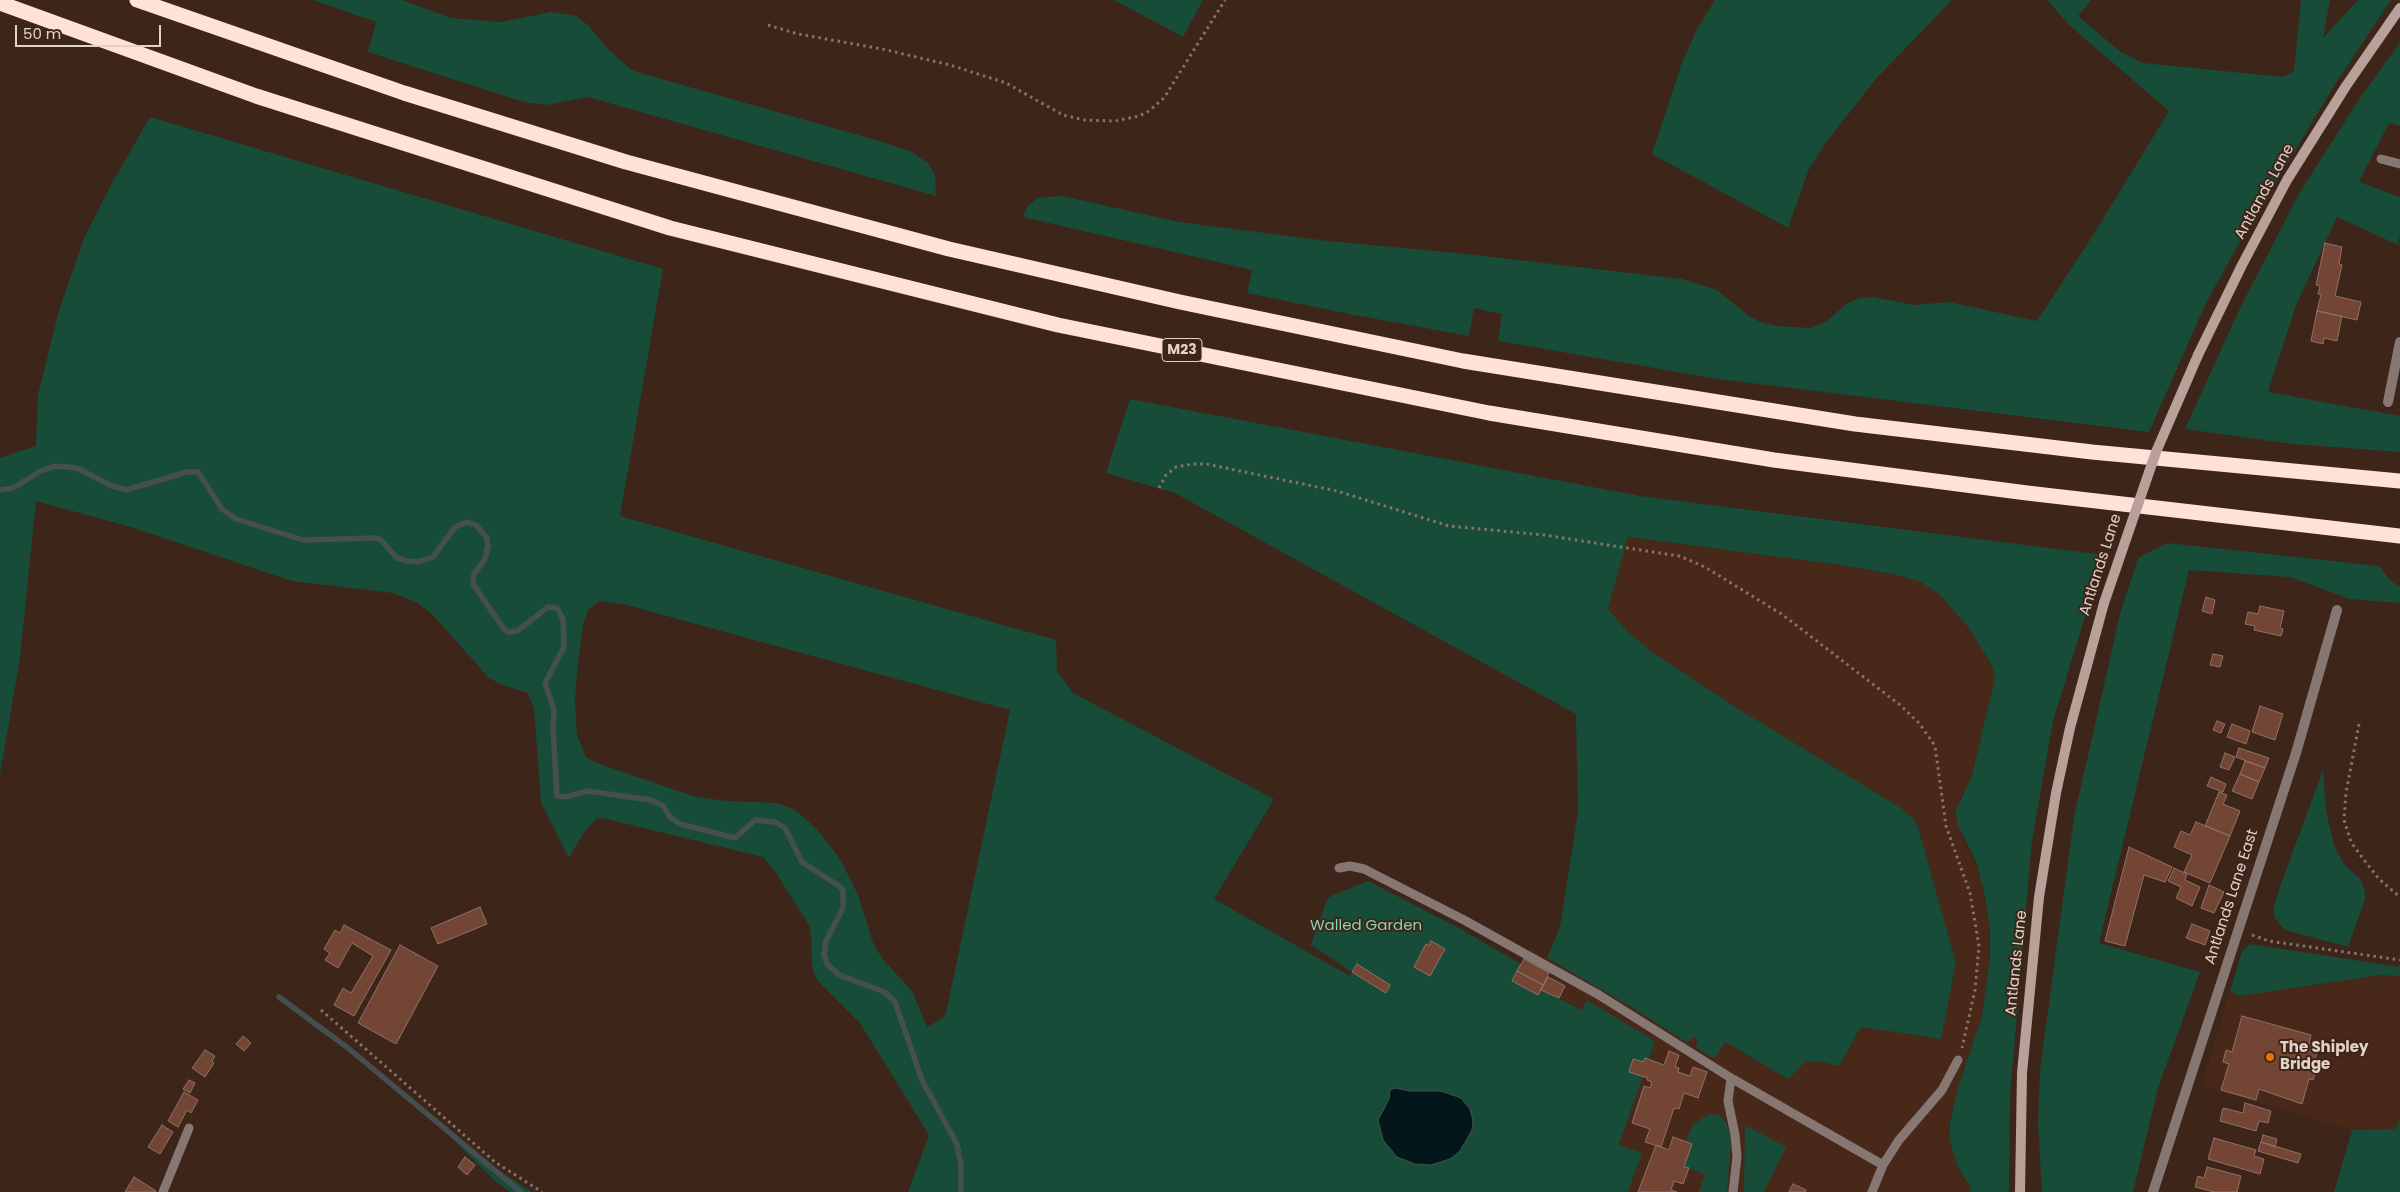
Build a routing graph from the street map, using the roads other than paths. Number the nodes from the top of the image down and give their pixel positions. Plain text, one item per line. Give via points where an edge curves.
1 (137, 0) edge
2 (0, 3) edge
3 (2400, 8) edge
4 (2381, 159) dead end
5 (2400, 164) edge
6 (2400, 342) edge
7 (2388, 402) dead end
8 (2400, 481) edge
9 (2400, 536) edge
10 (2337, 610) dead end
11 (1339, 868) dead end
12 (1958, 1060) road end
13 (1731, 1078) junction
14 (189, 1128) dead end
15 (1883, 1164) junction
16 (163, 1192) edge
17 (1733, 1192) edge
18 (1872, 1192) edge
19 (2020, 1192) edge
20 (2153, 1192) edge

1 - 8 highway via 404,93 626,162 949,249 1180,302 1463,361 1855,424 2092,452
2 - 9 highway, M23 via 256,96 670,228 1058,325 1489,414 1774,460
3 - 19 main road, Antlands Lane, bridge via 2287,180 2242,265 2156,452 2104,603 2060,774 2039,897 2022,1073
4 - 5 lane
6 - 7 street
10 - 20 street, Antlands Lane East via 2296,753
11 - 13 lane via 1364,869 1472,924 1599,995
12 - 15 lane via 1942,1090
13 - 15 lane
13 - 17 lane via 1728,1101 1737,1157
14 - 16 lane
15 - 18 lane

